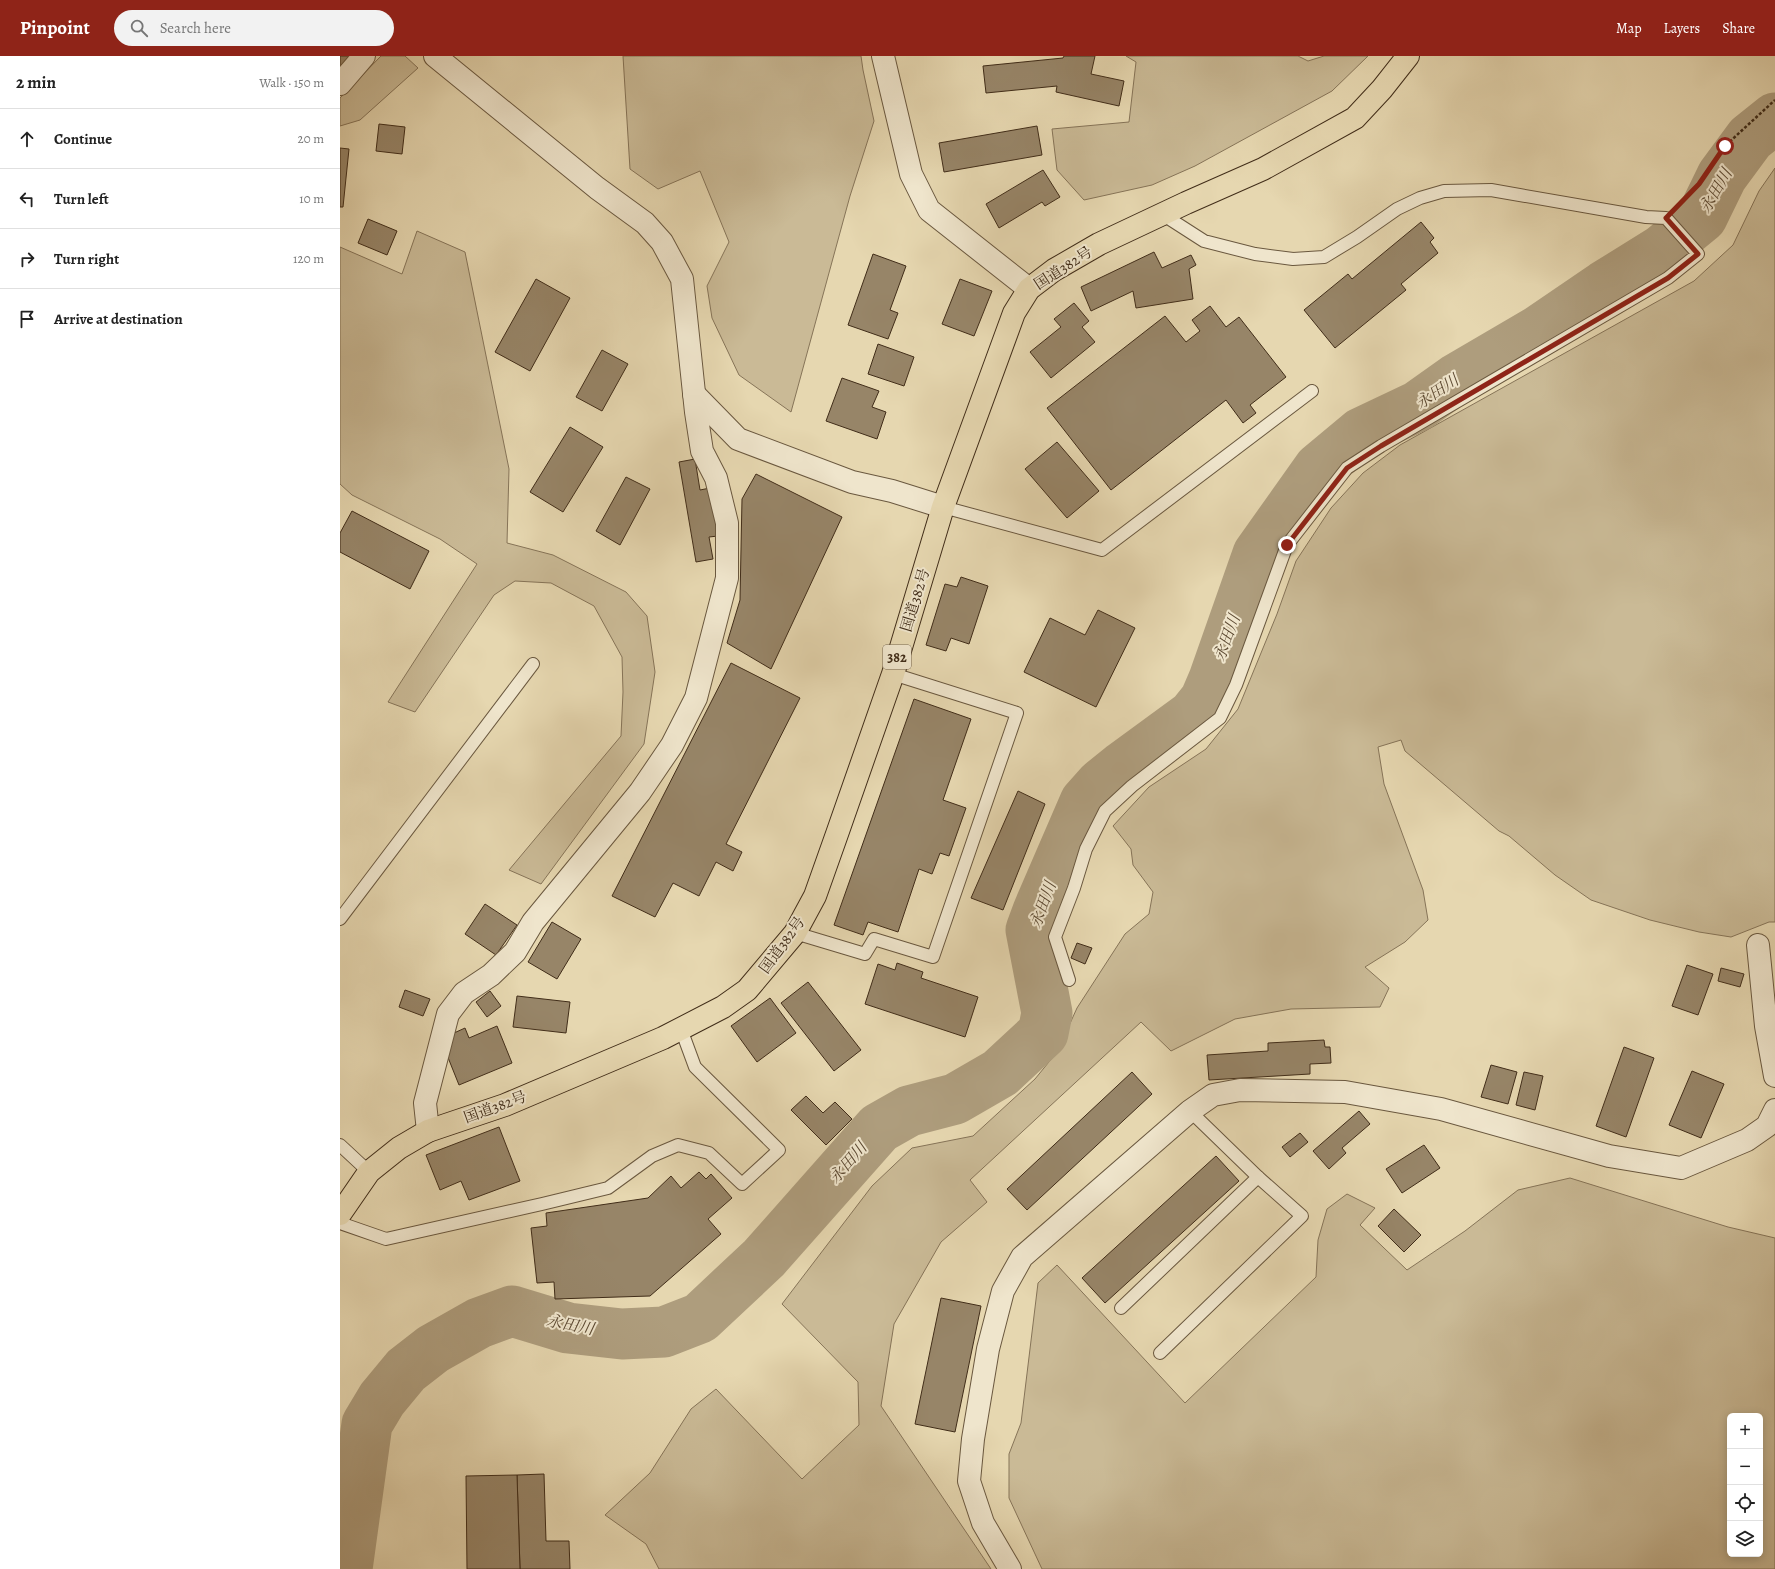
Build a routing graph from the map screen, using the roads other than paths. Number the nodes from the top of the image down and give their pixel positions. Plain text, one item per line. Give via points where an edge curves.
1 (364, 56) edge
2 (435, 56) edge
3 (883, 56) edge
4 (1408, 56) edge
5 (340, 84) edge
6 (1162, 214) junction
7 (1028, 289) junction
8 (1312, 391) dead end
9 (694, 394) junction
10 (943, 506) junction
11 (533, 664) dead end
12 (892, 674) junction
13 (340, 918) edge
14 (795, 933) junction
15 (1758, 946) dead end
16 (1069, 980) dead end
17 (681, 1029) junction
18 (1775, 1076) edge
19 (1190, 1111) junction
20 (1772, 1121) edge
21 (428, 1131) junction
22 (340, 1145) edge
23 (369, 1172) junction
24 (1258, 1177) junction
25 (342, 1212) edge
26 (1120, 1308) dead end
27 (1160, 1353) dead end
28 (1010, 1569) edge

1 - 5 street
2 - 9 street via 644,223 662,242 682,279
3 - 7 street via 911,174 929,210
4 - 6 highway, 国道382号 / 382 via 1355,118 1263,169
6 - 7 highway, 国道382号 / 382 via 1099,244 1054,270
6 - 16 lane via 1204,241 1255,254 1293,259 1324,257 1397,209 1420,198 1444,191 1491,190 1669,221 1698,254 1668,278 1347,468 1287,545 1236,685 1220,718 1132,786 1106,811 1086,849 1055,938
7 - 10 highway, 国道382号 / 382 via 1014,313
8 - 10 lane via 1102,550
9 - 10 street via 738,439 852,482
9 - 21 street via 702,451 716,478 727,522 727,578 696,698 672,745 640,792 538,915 515,952 491,974 464,993 448,1014 425,1103
10 - 12 highway, 国道382号 / 382
11 - 13 lane
12 - 14 highway, 国道382号 / 382 via 815,896
12 - 14 lane via 1017,713 933,957 874,940 865,954
14 - 17 highway, 国道382号 / 382 via 747,990 723,1007
15 - 18 street via 1766,1026
17 - 21 highway, 国道382号 / 382 via 504,1105
17 - 25 lane via 696,1067 779,1150 742,1184 709,1153 678,1145 652,1156 608,1188 386,1239
19 - 20 street via 1213,1095 1240,1090 1345,1092 1441,1109 1609,1156 1681,1168 1747,1140
19 - 24 lane
19 - 28 street via 1022,1257 1003,1291 988,1349 973,1439 969,1481 983,1523
21 - 23 highway, 国道382号 / 382 via 399,1148
22 - 23 lane
23 - 25 highway, 国道382号 / 382
24 - 26 lane
24 - 27 lane via 1302,1216

